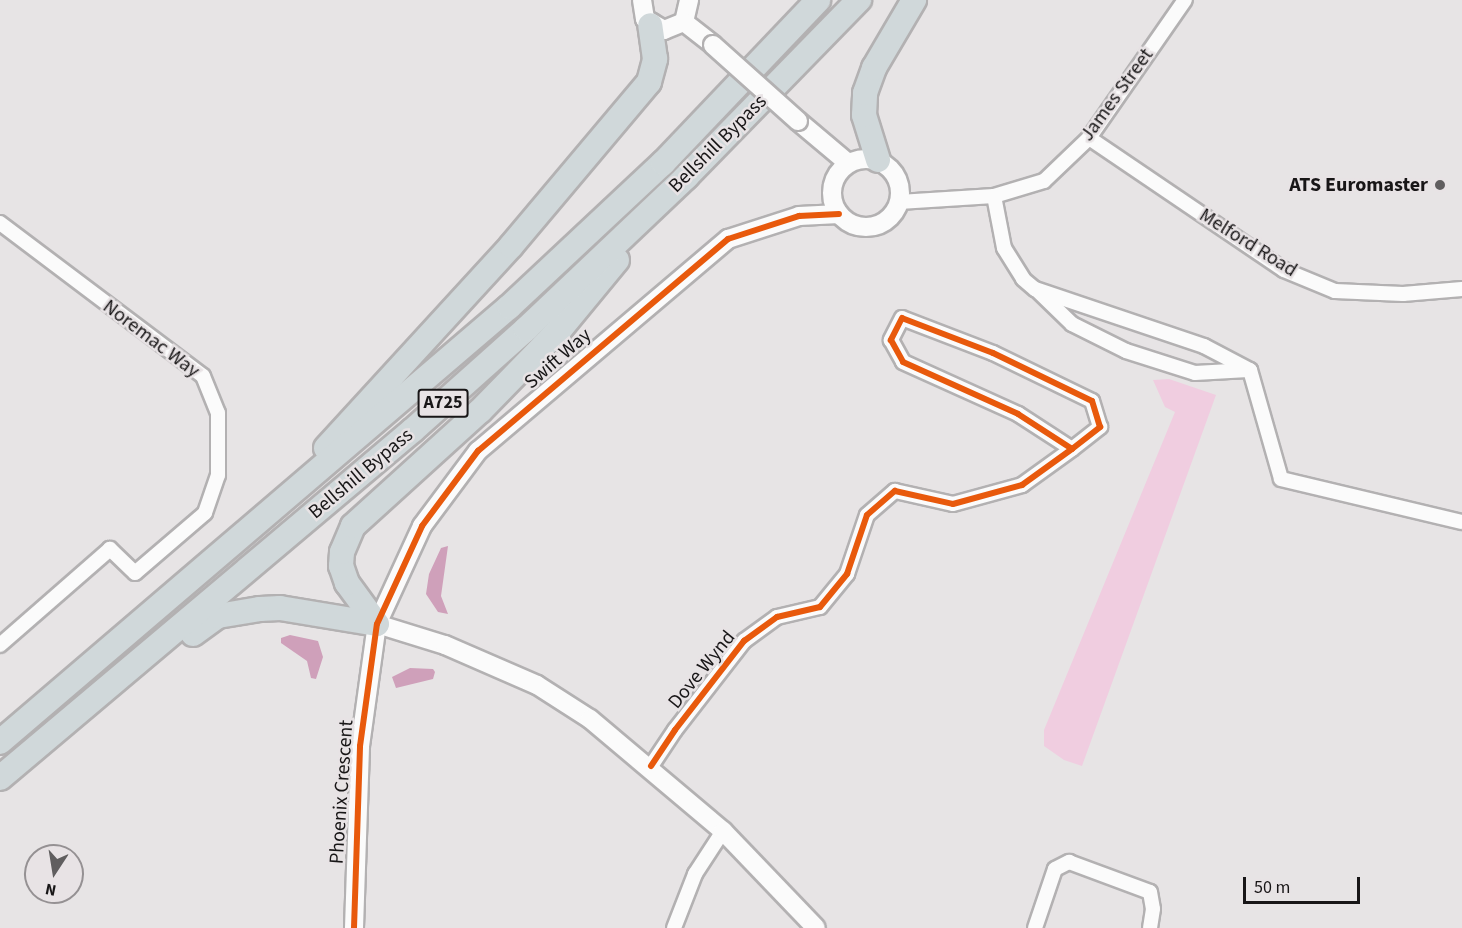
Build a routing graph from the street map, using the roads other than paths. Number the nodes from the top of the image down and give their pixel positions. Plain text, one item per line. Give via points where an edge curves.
1 (642, 0) edge
2 (689, 0) edge
3 (818, 0) edge
4 (860, 0) edge
5 (914, 0) edge
6 (1185, 0) edge
7 (684, 22) junction
8 (650, 24) junction
9 (1089, 138) junction
10 (878, 160) junction
11 (848, 163) junction
12 (686, 177) junction
13 (994, 196) junction
14 (899, 202) junction
15 (839, 214) junction
16 (0, 223) edge
17 (1462, 288) edge
18 (1035, 289) junction
19 (1250, 370) junction
20 (1072, 449) junction
21 (261, 519) junction
22 (1462, 522) edge
23 (378, 624) junction
24 (0, 645) edge
25 (0, 742) edge
26 (651, 766) junction
27 (0, 778) edge
28 (723, 831) junction
29 (354, 928) edge
30 (674, 928) edge
31 (816, 928) edge
32 (1035, 928) edge
33 (1150, 928) edge

1 - 8 street via 642,13
2 - 7 street
3 - 21 highway, Bellshill Bypass / A725 via 663,163 509,307
4 - 12 highway, Bellshill Bypass / A725
5 - 10 highway via 874,68 865,93 864,115
6 - 9 street, James Street
7 - 8 street via 664,30
7 - 11 street, bridge
8 - 21 highway via 655,59 649,82 511,246
9 - 13 street, James Street via 1044,181
9 - 17 street, Melford Road via 1284,270 1335,291 1403,294
10 - 11 street
10 - 14 street via 898,180
11 - 15 street via 832,186 833,203
12 - 23 highway via 561,328 480,411 354,526 342,552 341,567 347,583
12 - 27 highway, Bellshill Bypass / A725 via 413,430
13 - 14 street, James Street
13 - 18 street via 1004,248 1023,279
14 - 15 street via 890,218 874,226 860,226
15 - 23 street, Swift Way via 799,216 728,239 478,451 422,526
16 - 24 street, Noremac Way via 203,376 218,413 218,475 205,513 135,573 110,549
18 - 19 street via 1204,346
18 - 19 street via 1072,324 1126,351 1195,373
19 - 22 street via 1281,479
20 - 20 street, Dove Wynd via 1018,414 903,362 891,340 903,318 993,353 1092,401 1100,427
20 - 26 street, Dove Wynd via 1022,485 953,504 895,491 867,515 847,574 820,607 777,617 744,641
21 - 25 highway, Bellshill Bypass / A725
23 - 26 street via 446,645 537,684 590,718
23 - 27 highway via 280,608 218,616
23 - 29 street, Phoenix Crescent via 360,746
26 - 28 street
28 - 30 street via 696,874
28 - 31 street
32 - 33 street via 1055,869 1069,862 1150,892 1154,909

